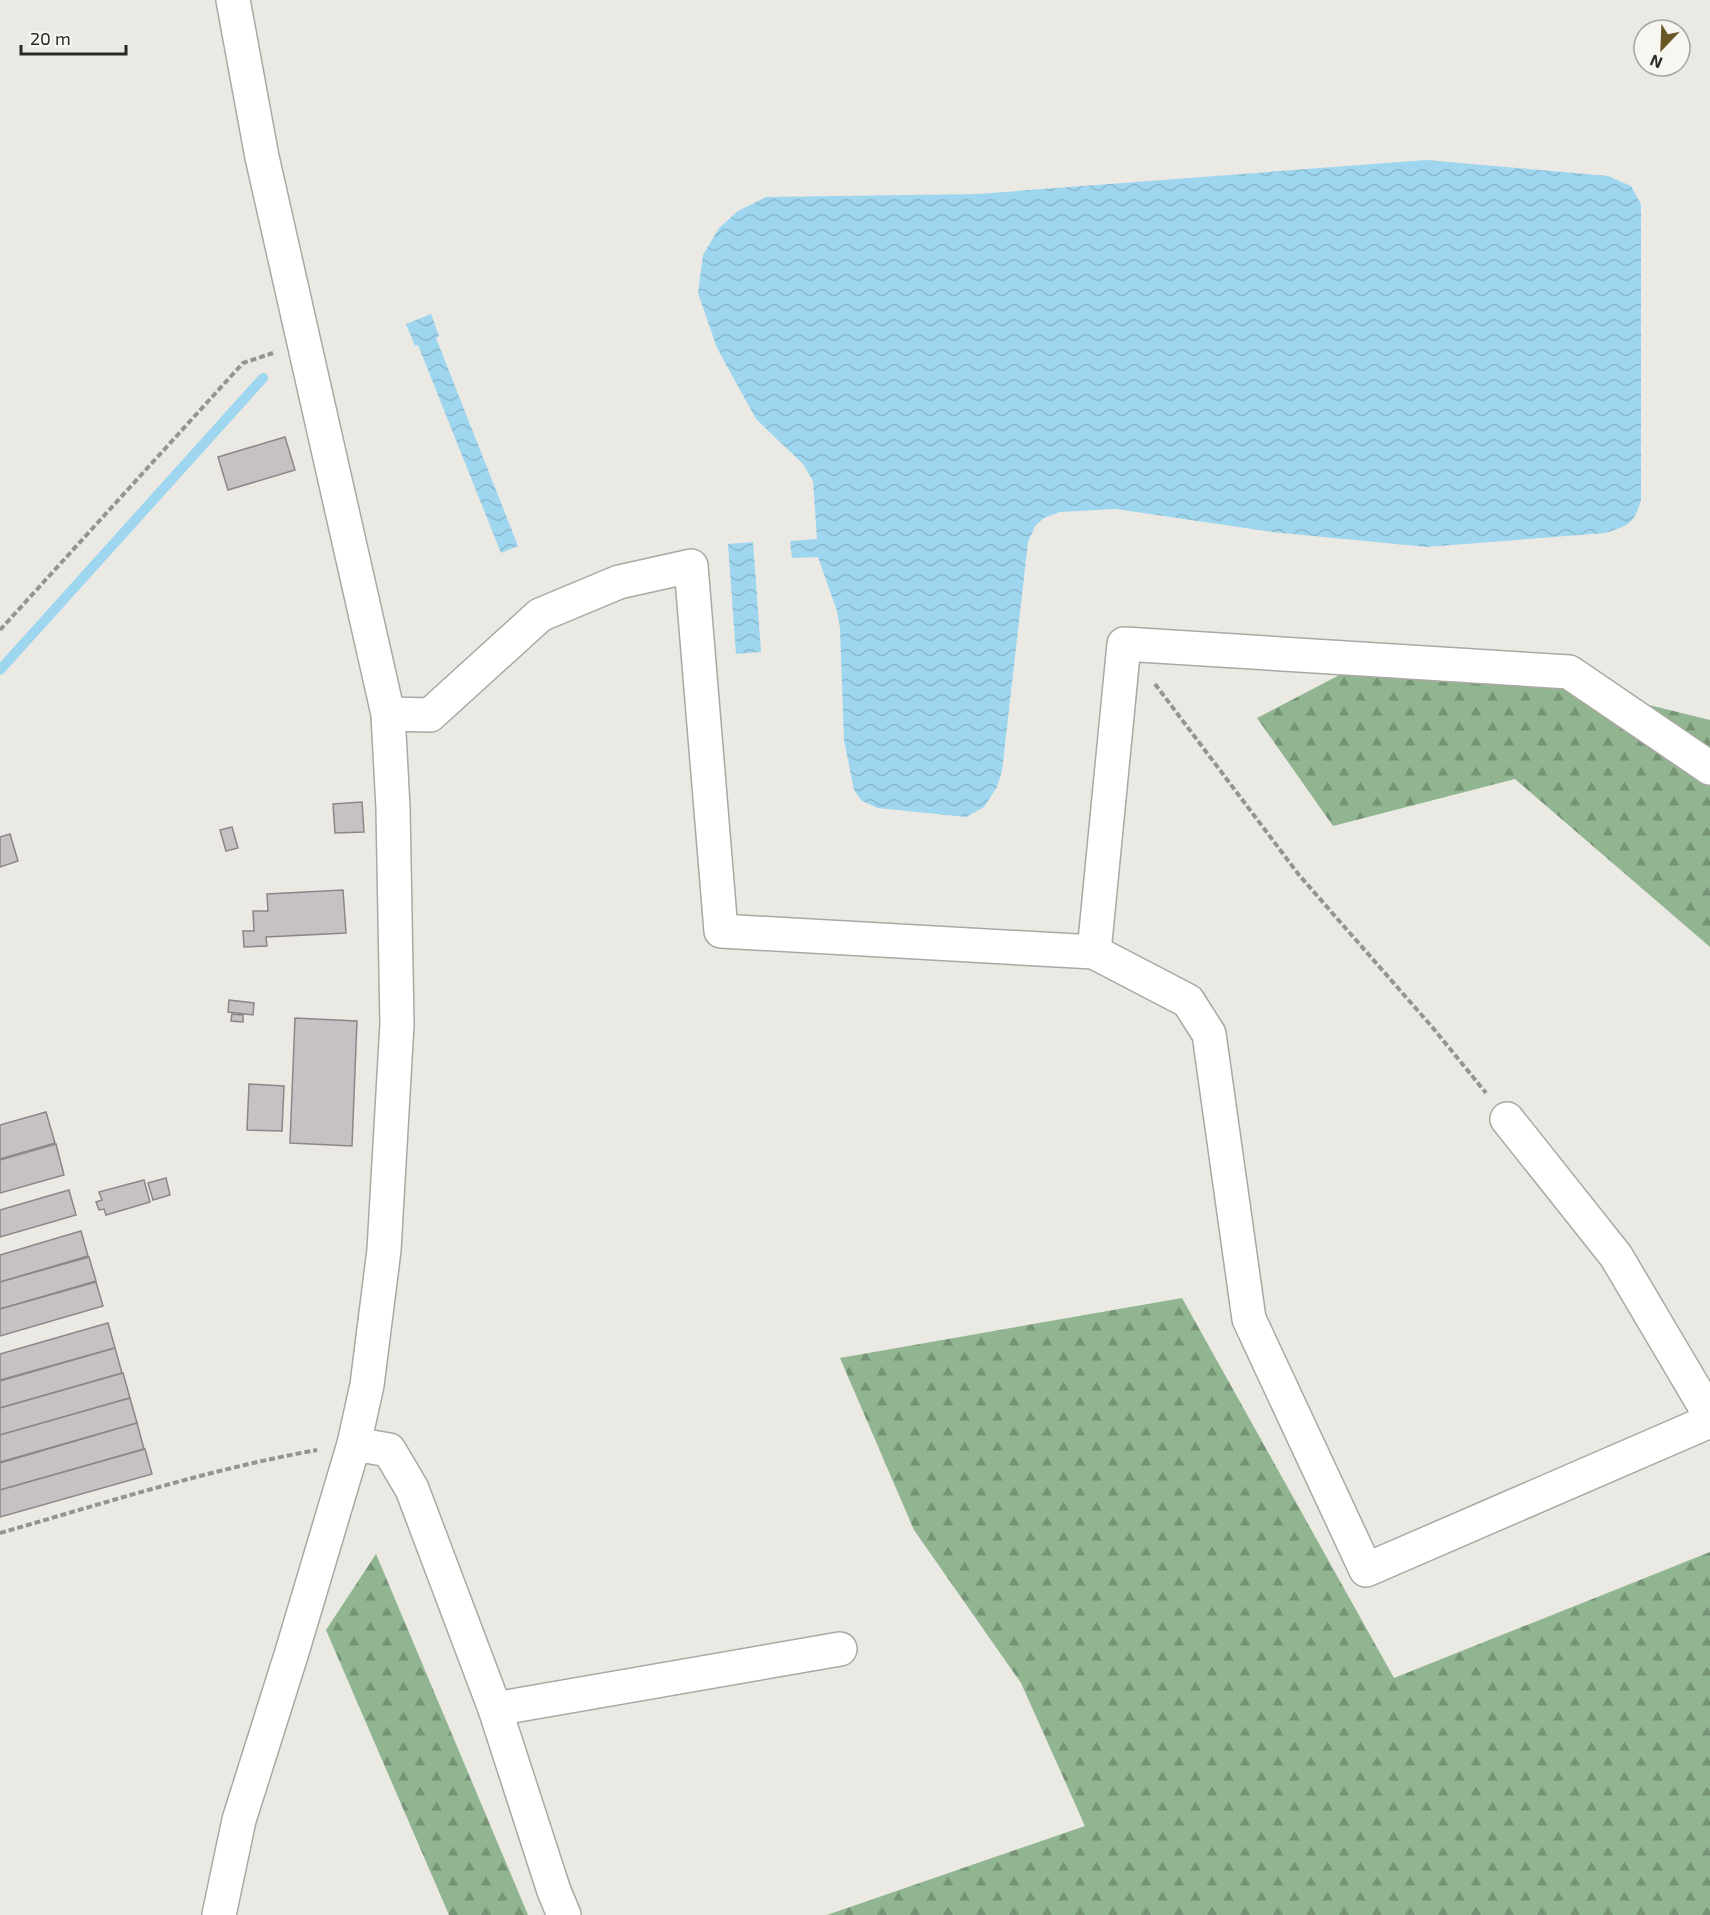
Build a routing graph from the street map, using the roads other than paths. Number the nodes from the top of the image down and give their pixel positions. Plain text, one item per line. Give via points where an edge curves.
1 (233, 0) edge
2 (388, 714) junction
3 (1710, 768) edge
4 (1094, 952) junction
5 (1507, 1119) road end
6 (1710, 1415) edge
7 (1710, 1421) edge
8 (354, 1444) junction
9 (840, 1649) dead end
10 (495, 1709) junction
11 (219, 1915) edge
12 (564, 1915) edge

1 - 2 street via 262,157
2 - 4 street via 430,715 540,615 619,582 691,566 721,931
2 - 8 street via 397,1024 386,1227 367,1385
3 - 4 street via 1569,672 1124,644
4 - 7 street via 1188,1001 1209,1034 1249,1319 1366,1570
5 - 6 street via 1616,1257
8 - 10 street via 389,1450 412,1489
8 - 11 street via 239,1820
9 - 10 street
10 - 12 street

